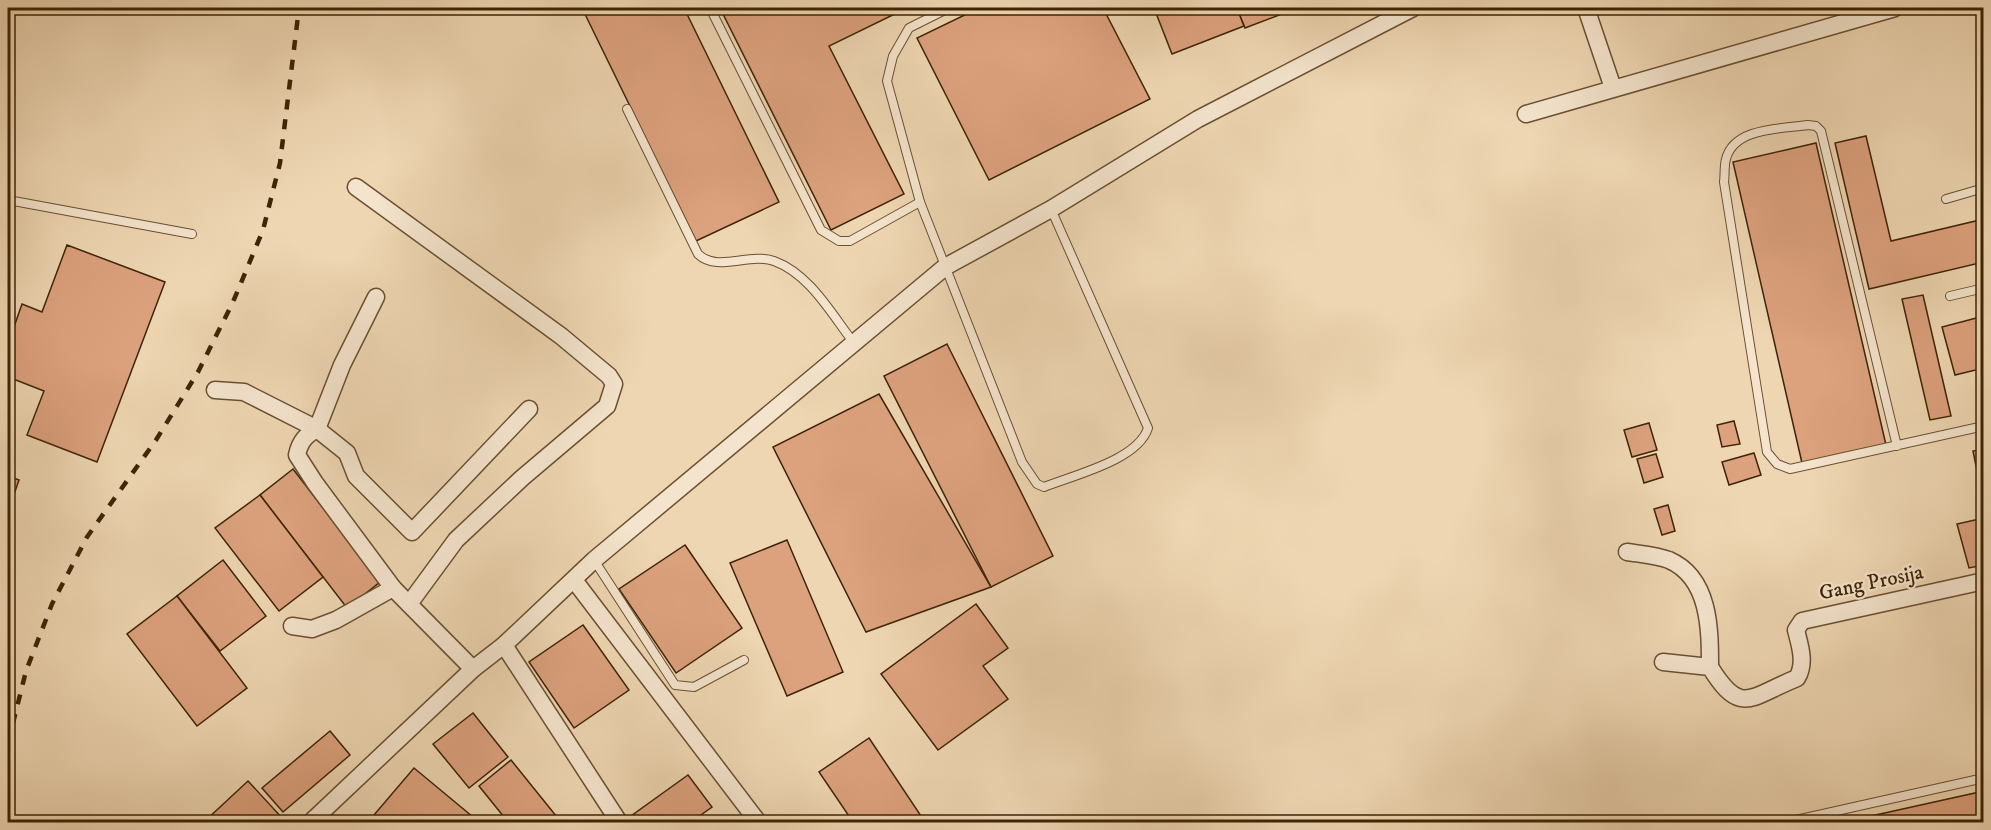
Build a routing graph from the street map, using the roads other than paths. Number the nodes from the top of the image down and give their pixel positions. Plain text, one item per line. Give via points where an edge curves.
1 (710, 8) edge
2 (949, 8) edge
3 (1413, 8) edge
4 (1586, 8) edge
5 (1895, 8) edge
6 (1614, 88) junction
7 (627, 109) dead end
8 (1526, 114) dead end
9 (356, 187) dead end
10 (1983, 188) edge
11 (1946, 199) dead end
12 (8, 200) edge
13 (920, 202) junction
14 (1051, 208) junction
15 (192, 234) dead end
16 (945, 267) junction
17 (1983, 288) edge
18 (1950, 296) dead end
19 (376, 297) dead end
20 (854, 343) junction
21 (215, 390) dead end
22 (529, 409) dead end
23 (1983, 426) edge
24 (317, 429) junction
25 (1897, 446) junction
26 (1627, 552) dead end
27 (594, 560) junction
28 (574, 580) junction
29 (1983, 581) edge
30 (393, 588) junction
31 (409, 604) junction
32 (292, 626) dead end
33 (504, 645) junction
34 (744, 660) dead end
35 (1663, 662) dead end
36 (1710, 667) junction
37 (473, 669) junction
38 (1983, 778) edge
39 (311, 822) edge
40 (619, 822) edge
41 (758, 822) edge
42 (1787, 822) edge

1 - 13 lane via 821,230 839,242 850,241
2 - 13 lane via 909,28 893,56 887,81
3 - 14 street via 1198,119
4 - 6 street
5 - 6 street
6 - 8 street
7 - 20 lane via 698,254 723,263 747,259 773,261 813,289
9 - 31 street via 561,336 614,384 607,406 522,477 456,540
10 - 11 lane
12 - 15 lane
13 - 16 lane
14 - 16 street
14 - 16 lane via 1145,415 1146,436 1130,452 1044,487 1037,484 1022,462
16 - 20 street
17 - 18 lane
19 - 24 street via 342,365
20 - 27 street
21 - 24 street via 244,392
22 - 24 street via 412,532 356,476 346,453
23 - 25 lane
24 - 30 street via 299,445 297,455 301,464
25 - 25 lane via 1790,469 1777,464 1767,452 1724,182 1726,157 1745,135 1808,125 1821,131
26 - 36 street via 1668,560 1689,573 1706,606
27 - 28 street
27 - 34 lane via 675,685 694,687
28 - 33 street
28 - 41 street
29 - 36 street, Gang Prosija via 1802,621 1796,630 1802,660 1797,678 1743,700 1724,690
30 - 31 street
30 - 32 street via 336,620 312,629
31 - 37 street
33 - 37 street
33 - 40 street
35 - 36 street
37 - 39 street
38 - 42 lane

